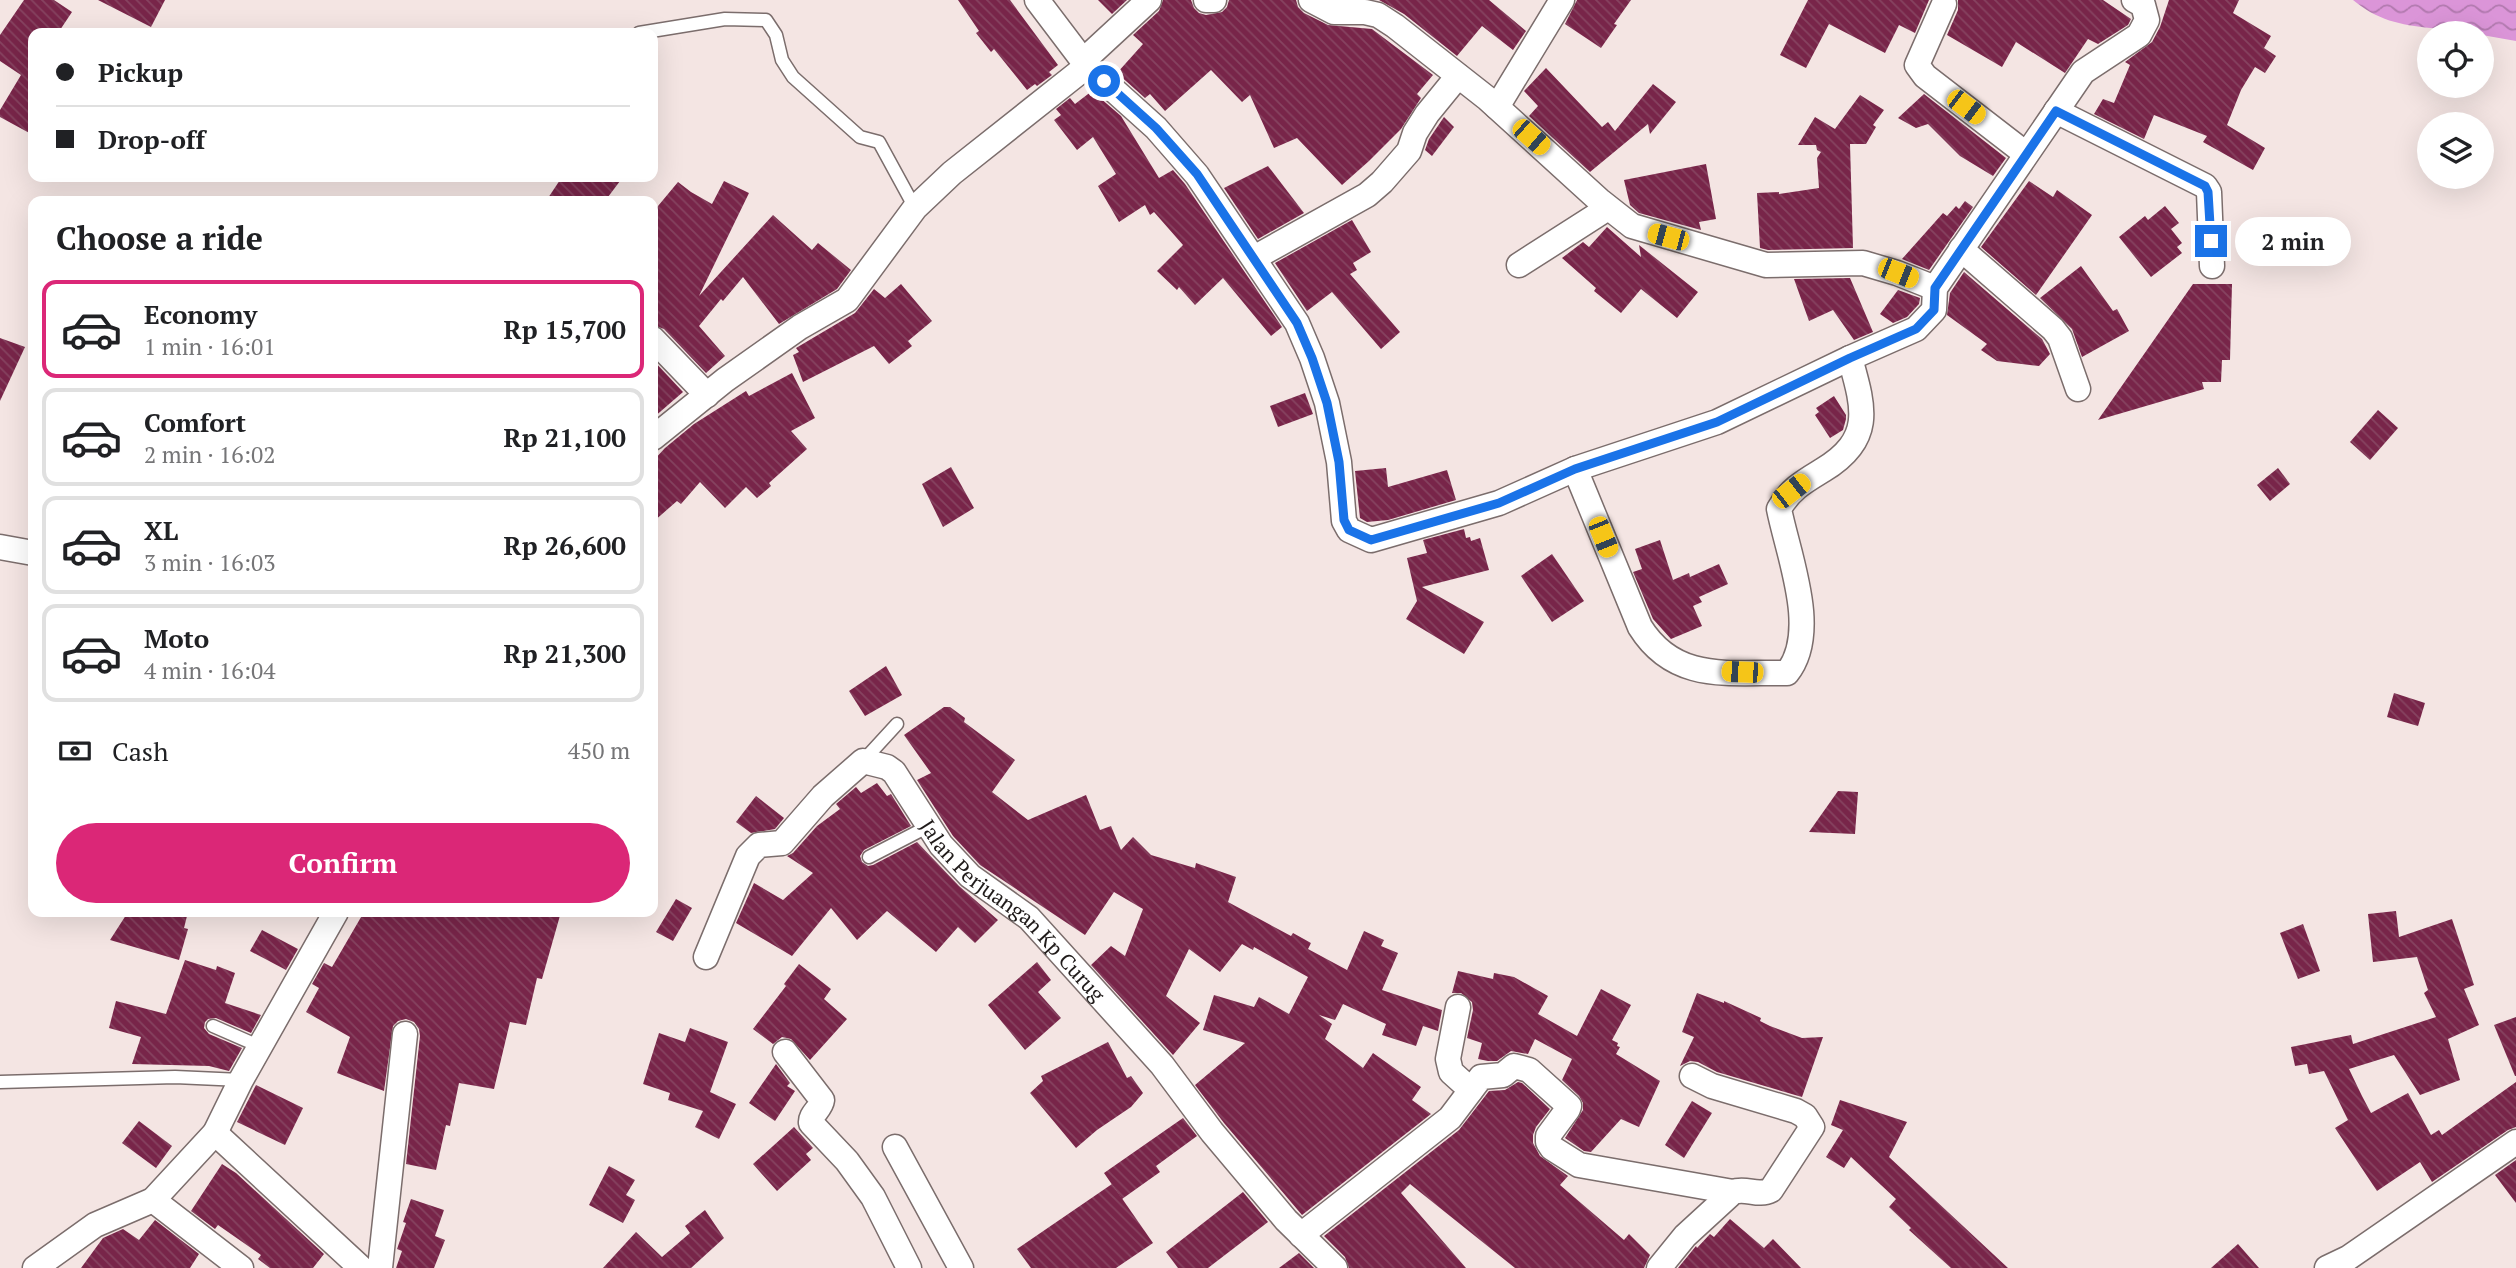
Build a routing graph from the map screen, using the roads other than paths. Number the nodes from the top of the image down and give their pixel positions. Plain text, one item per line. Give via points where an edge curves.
1 (1037, 0) edge
2 (1149, 0) edge
3 (1206, 0) edge
4 (1214, 0) edge
5 (1311, 0) edge
6 (1562, 0) edge
7 (2134, 0) edge
8 (1944, 4) dead end
9 (658, 30) edge
10 (1085, 63) junction
11 (1458, 76) junction
12 (1497, 107) junction
13 (2056, 111) junction
14 (2026, 154) junction
15 (1608, 208) junction
16 (910, 215) junction
17 (1961, 249) junction
18 (1254, 258) junction
19 (1519, 265) dead end
20 (2212, 265) dead end
21 (1935, 288) junction
22 (658, 345) edge
23 (1850, 358) junction
24 (2078, 389) dead end
25 (707, 395) junction
26 (658, 434) edge
27 (1575, 469) junction
28 (0, 547) edge
29 (28, 552) edge
30 (897, 724) dead end
31 (863, 761) junction
32 (929, 826) junction
33 (869, 857) dead end
34 (333, 917) edge
35 (706, 957) dead end
36 (1458, 1007) dead end
37 (213, 1026) dead end
38 (405, 1034) dead end
39 (261, 1047) junction
40 (785, 1052) dead end
41 (1692, 1076) dead end
42 (241, 1080) junction
43 (0, 1082) edge
44 (1471, 1090) junction
45 (215, 1133) junction
46 (2516, 1142) edge
47 (895, 1147) dead end
48 (1733, 1192) junction
49 (153, 1200) junction
50 (1301, 1235) junction
51 (35, 1268) edge
52 (241, 1268) edge
53 (361, 1268) edge
54 (380, 1268) edge
55 (909, 1268) edge
56 (961, 1268) edge
57 (1335, 1268) edge
58 (1659, 1268) edge
59 (2327, 1268) edge

1 - 10 street
2 - 10 street
3 - 4 street
5 - 11 street via 1334,12 1378,15
6 - 12 street
7 - 13 street via 2143,5 2147,20 2139,35 2082,72
8 - 14 street via 1917,65
9 - 16 lane via 726,19 766,20 793,77 860,137 879,142
10 - 16 street via 951,173
10 - 18 street via 1156,128 1197,174
11 - 12 street
11 - 18 street via 1427,114 1409,151 1382,182 1367,195
12 - 15 street
13 - 14 street
13 - 20 street via 2205,186
14 - 17 street
15 - 19 street
15 - 21 street via 1632,226 1766,265 1863,262
16 - 25 street via 847,300 800,327
17 - 21 street
17 - 24 street via 2053,329
18 - 27 street via 1297,323 1312,358 1327,403 1349,530 1371,540 1499,503
21 - 23 street via 1934,310 1916,329
22 - 25 street
23 - 27 street via 1717,422
23 - 27 street via 1862,416 1853,446 1791,491 1779,509 1800,603 1799,655 1787,673 1697,671 1651,645
25 - 26 street
28 - 29 street
30 - 31 lane
31 - 32 street, Jalan Perjuangan Kp Curug via 894,772
31 - 35 street via 823,796 782,843 759,845 748,856
32 - 33 lane
32 - 50 street, Jalan Perjuangan Kp Curug via 970,876 1029,918 1162,1065 1230,1154
34 - 39 street
36 - 44 street via 1448,1059 1451,1072
37 - 39 lane
38 - 54 street
39 - 42 street
40 - 55 street via 822,1100 811,1123 873,1197
41 - 48 street via 1796,1111 1812,1127 1771,1190
42 - 43 lane via 175,1077
42 - 45 street
44 - 48 street via 1481,1077 1503,1075 1519,1066 1569,1106 1548,1136 1548,1146 1579,1165
44 - 50 street via 1450,1118
45 - 49 street
45 - 53 street
46 - 59 street
47 - 56 street
48 - 58 street via 1685,1236
49 - 51 street via 96,1225
49 - 52 street
50 - 57 street, Jalan Perjuangan Kp Curug

